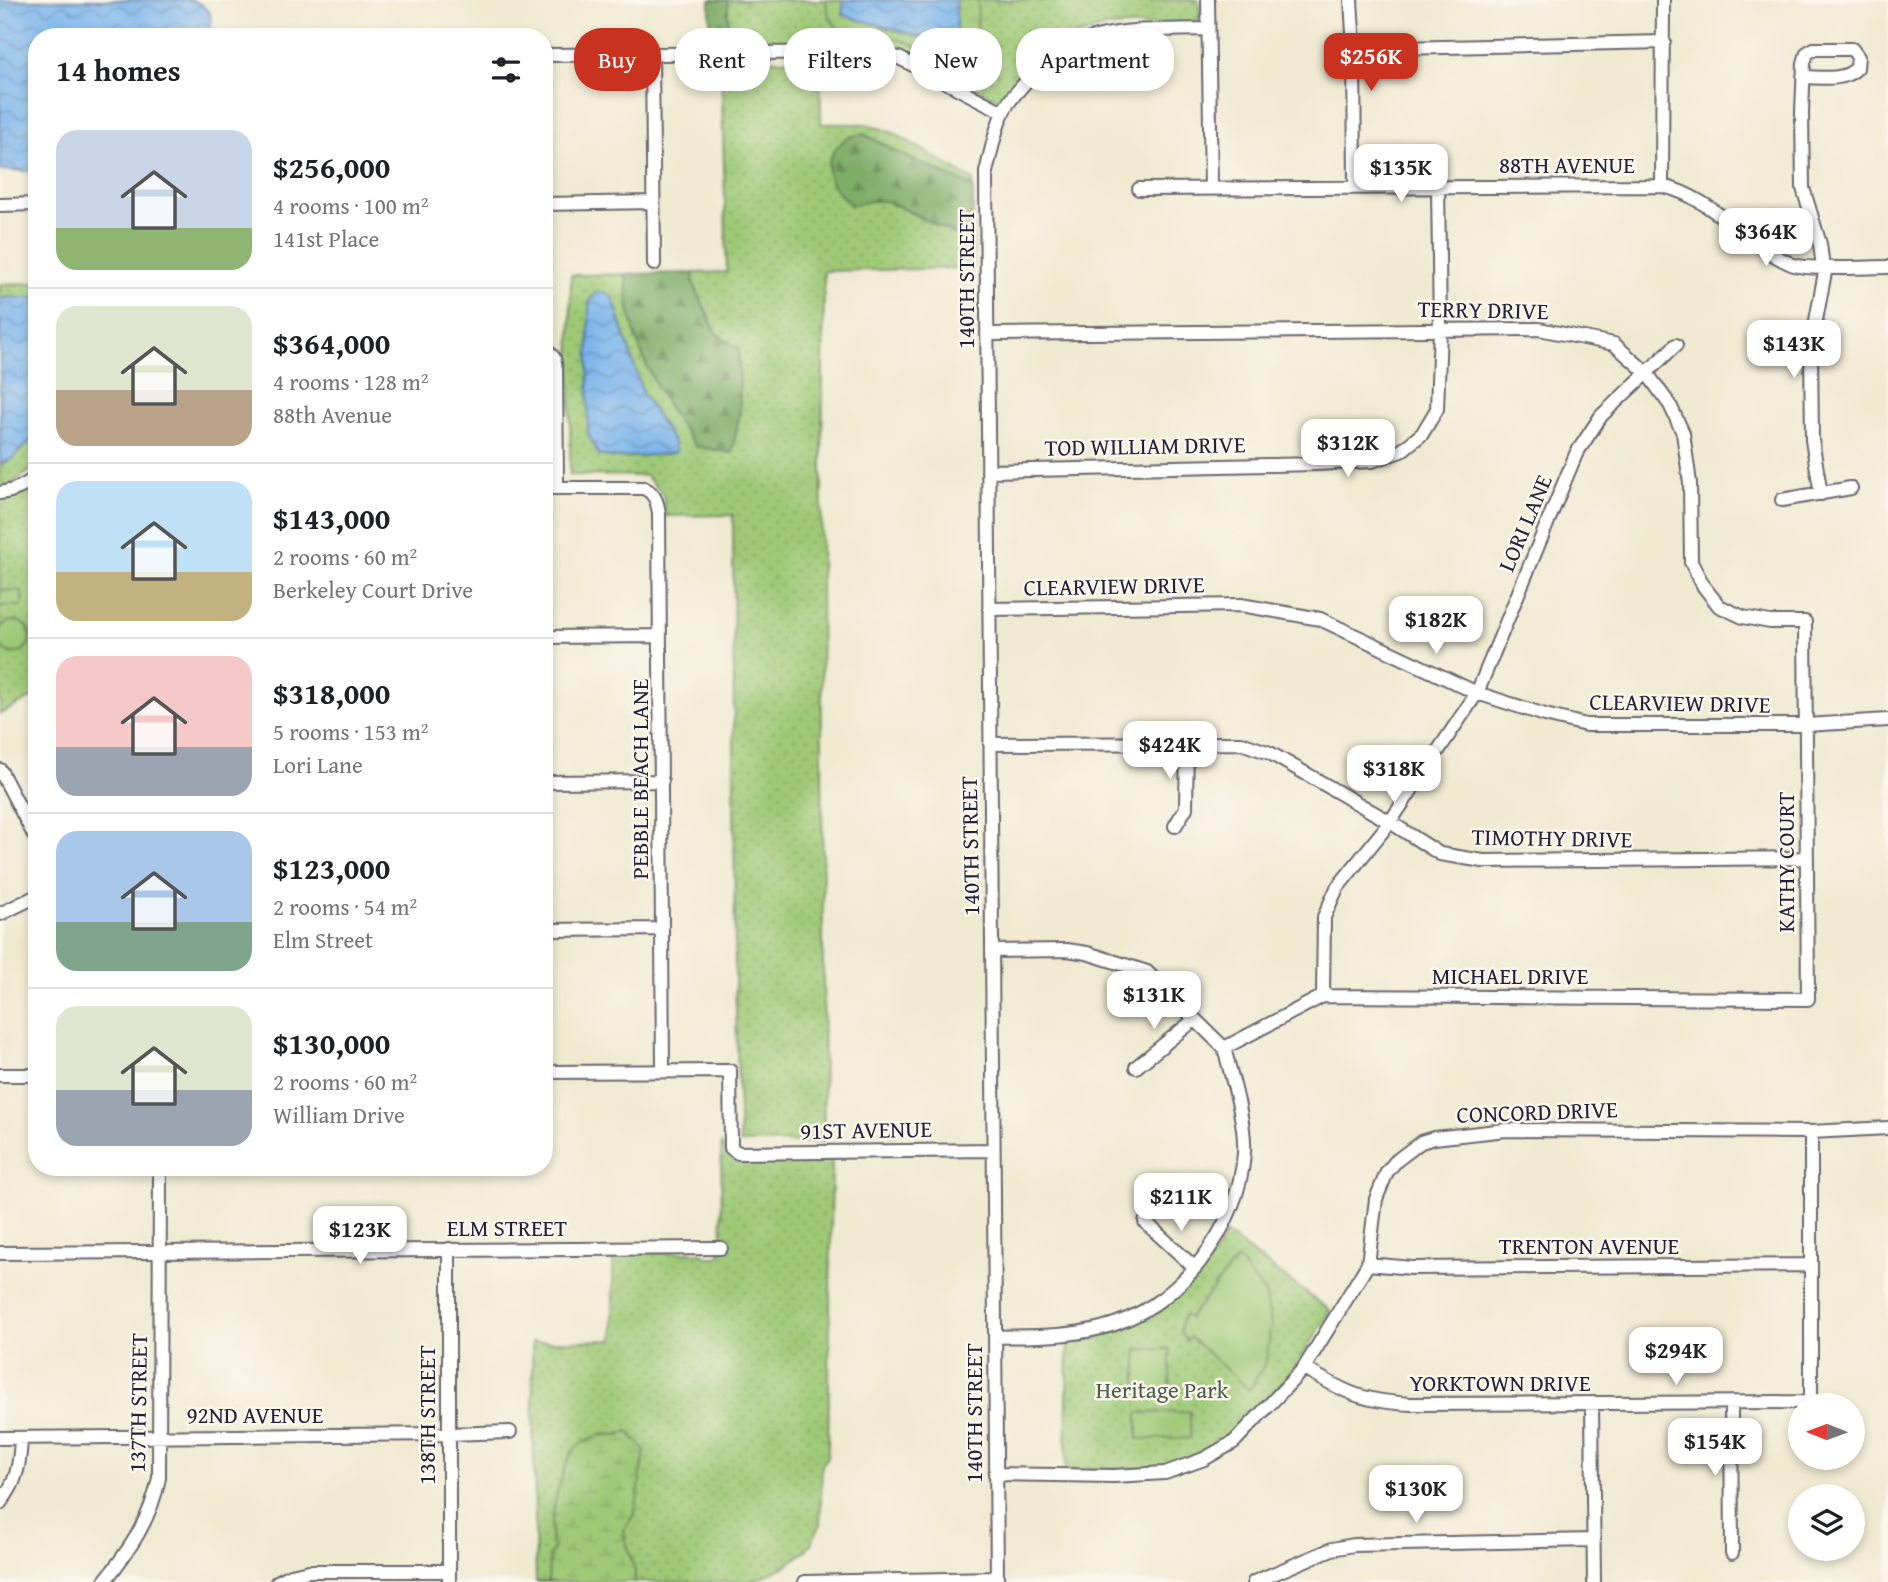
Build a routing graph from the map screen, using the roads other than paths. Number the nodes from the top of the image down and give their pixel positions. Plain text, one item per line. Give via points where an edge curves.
1 (1208, 0) edge
2 (1351, 0) edge
3 (1663, 0) edge
4 (1208, 29) junction
5 (1664, 42) junction
6 (1354, 49) junction
7 (661, 54) edge
8 (553, 55) edge
9 (574, 55) edge
10 (1803, 77) dead end
11 (652, 91) edge
12 (1003, 111) junction
13 (1662, 186) junction
14 (1438, 187) junction
15 (1211, 188) junction
16 (1355, 188) junction
17 (1139, 189) dead end
18 (653, 202) junction
19 (28, 204) edge
20 (553, 204) edge
21 (0, 205) edge
22 (654, 264) dead end
23 (1824, 267) junction
24 (1888, 267) edge
25 (1440, 329) junction
26 (987, 334) junction
27 (1676, 345) dead end
28 (553, 357) edge
29 (1646, 372) junction
30 (553, 440) edge
31 (988, 471) junction
32 (28, 484) edge
33 (553, 488) edge
34 (1851, 488) dead end
35 (0, 492) edge
36 (1821, 494) junction
37 (1782, 500) dead end
38 (989, 609) junction
39 (660, 636) junction
40 (553, 637) edge
41 (1477, 693) junction
42 (1888, 720) edge
43 (1806, 725) junction
44 (1187, 742) junction
45 (990, 744) junction
46 (0, 769) edge
47 (662, 781) junction
48 (553, 782) edge
49 (1390, 822) junction
50 (28, 823) edge
51 (1175, 827) dead end
52 (1807, 858) junction
53 (28, 900) edge
54 (0, 914) edge
55 (662, 929) junction
56 (553, 930) edge
57 (992, 951) junction
58 (1323, 996) junction
59 (1808, 999) joint
60 (1194, 1020) junction
61 (1224, 1048) junction
62 (1136, 1068) dead end
63 (663, 1071) junction
64 (553, 1072) edge
65 (0, 1075) edge
66 (28, 1075) edge
67 (1888, 1128) edge
68 (1811, 1132) junction
69 (993, 1150) junction
70 (160, 1176) edge
71 (1145, 1222) dead end
72 (721, 1248) dead end
73 (449, 1249) junction
74 (160, 1252) junction
75 (0, 1253) edge
76 (1368, 1264) junction
77 (1810, 1265) junction
78 (1195, 1268) junction
79 (995, 1337) junction
80 (1304, 1368) junction
81 (1731, 1403) junction
82 (1592, 1405) junction
83 (510, 1432) dead end
84 (448, 1434) junction
85 (161, 1436) junction
86 (21, 1437) junction
87 (0, 1438) edge
88 (995, 1474) junction
89 (0, 1503) edge
90 (1593, 1540) junction
91 (1732, 1553) dead end
92 (449, 1576) edge
93 (997, 1580) edge
94 (104, 1582) edge
95 (277, 1582) edge
96 (805, 1582) edge
97 (1254, 1582) edge
98 (1594, 1582) edge

1 - 4 street
2 - 6 street
3 - 5 street
4 - 12 street via 1118,31 1078,43 1032,73
4 - 15 street
5 - 6 street
5 - 13 street
6 - 16 street
7 - 12 street via 868,52 899,58
8 - 9 street
10 - 23 street via 1803,188
11 - 18 street
12 - 26 street, 140TH STREET via 986,172
13 - 14 street, 88TH AVENUE
13 - 23 street, 88TH AVENUE via 1700,201 1793,265
14 - 16 street, 88TH AVENUE
14 - 25 street, TOD WILLIAM DRIVE
15 - 16 street, 88TH AVENUE
15 - 17 street, 88TH AVENUE
18 - 20 street
18 - 22 street
19 - 21 street
23 - 24 street, 88TH AVENUE
23 - 36 street via 1811,347 1812,440
25 - 26 street, TERRY DRIVE
25 - 29 street, TERRY DRIVE via 1539,329 1614,344
25 - 31 street, TOD WILLIAM DRIVE via 1437,409 1422,435 1401,451 1372,461
26 - 31 street, 140TH STREET
27 - 29 street, LORI LANE
28 - 30 street
29 - 41 street, LORI LANE via 1601,416 1576,454
29 - 43 street, TERRY DRIVE via 1683,433 1690,483 1691,562 1704,587 1719,606 1743,617 1805,622
31 - 38 street, 140TH STREET
32 - 35 street
33 - 39 street, PEBBLE BEACH LANE via 638,487 649,491 657,502
34 - 36 street
36 - 37 street
38 - 41 street, CLEARVIEW DRIVE via 1241,605 1278,610 1320,619
38 - 45 street, 140TH STREET
39 - 40 street
39 - 47 street, PEBBLE BEACH LANE
41 - 43 street, CLEARVIEW DRIVE via 1586,725
41 - 49 street, LORI LANE
42 - 43 street, CLEARVIEW DRIVE
43 - 52 street, KATHY COURT
44 - 45 street, TIMOTHY DRIVE
44 - 49 street, TIMOTHY DRIVE via 1241,743 1270,753
44 - 51 street via 1186,808
45 - 57 street, 140TH STREET
46 - 50 street
47 - 48 street
47 - 55 street, PEBBLE BEACH LANE
49 - 52 street, TIMOTHY DRIVE via 1440,854 1483,861
49 - 58 street, LORI LANE via 1337,888 1324,917
52 - 59 street, KATHY COURT
53 - 54 street
55 - 56 street
55 - 63 street, PEBBLE BEACH LANE
57 - 60 street via 1067,950 1147,972
57 - 69 street, 140TH STREET
58 - 59 street, MICHAEL DRIVE
58 - 61 street, MICHAEL DRIVE
60 - 61 street
60 - 62 street
61 - 78 street via 1244,1152 1236,1193 1219,1235
63 - 64 street
63 - 69 street, 91ST AVENUE via 730,1071 731,1148 738,1153
65 - 66 street
67 - 68 street, CONCORD DRIVE
68 - 76 street, CONCORD DRIVE via 1506,1130 1434,1138 1407,1152 1387,1172 1376,1199
68 - 77 street, YORKTOWN DRIVE
69 - 79 street, 140TH STREET
70 - 74 street, 137TH STREET
71 - 78 street
72 - 73 street, ELM STREET
73 - 74 street, ELM STREET
73 - 84 street, 138TH STREET
74 - 75 street, ELM STREET
74 - 85 street, 137TH STREET
76 - 77 street, TRENTON AVENUE via 1412,1268
76 - 80 street, CONCORD DRIVE
77 - 81 street, YORKTOWN DRIVE via 1811,1402
78 - 79 street via 1170,1293 1105,1328 1061,1336
79 - 88 street, 140TH STREET
80 - 82 street, YORKTOWN DRIVE via 1346,1393 1378,1402
80 - 88 street, CONCORD DRIVE via 1234,1442 1164,1473
81 - 82 street, YORKTOWN DRIVE
81 - 91 street
82 - 90 street
83 - 84 street, 92ND AVENUE
84 - 85 street, 92ND AVENUE
84 - 92 street, 138TH STREET
85 - 86 street, 92ND AVENUE
85 - 94 street, 137TH STREET via 159,1478 148,1517
86 - 87 street, 92ND AVENUE
86 - 89 street via 17,1473
88 - 93 street, 140TH STREET
90 - 97 street via 1354,1545 1332,1549
90 - 98 street
92 - 95 street via 309,1571
93 - 96 street

